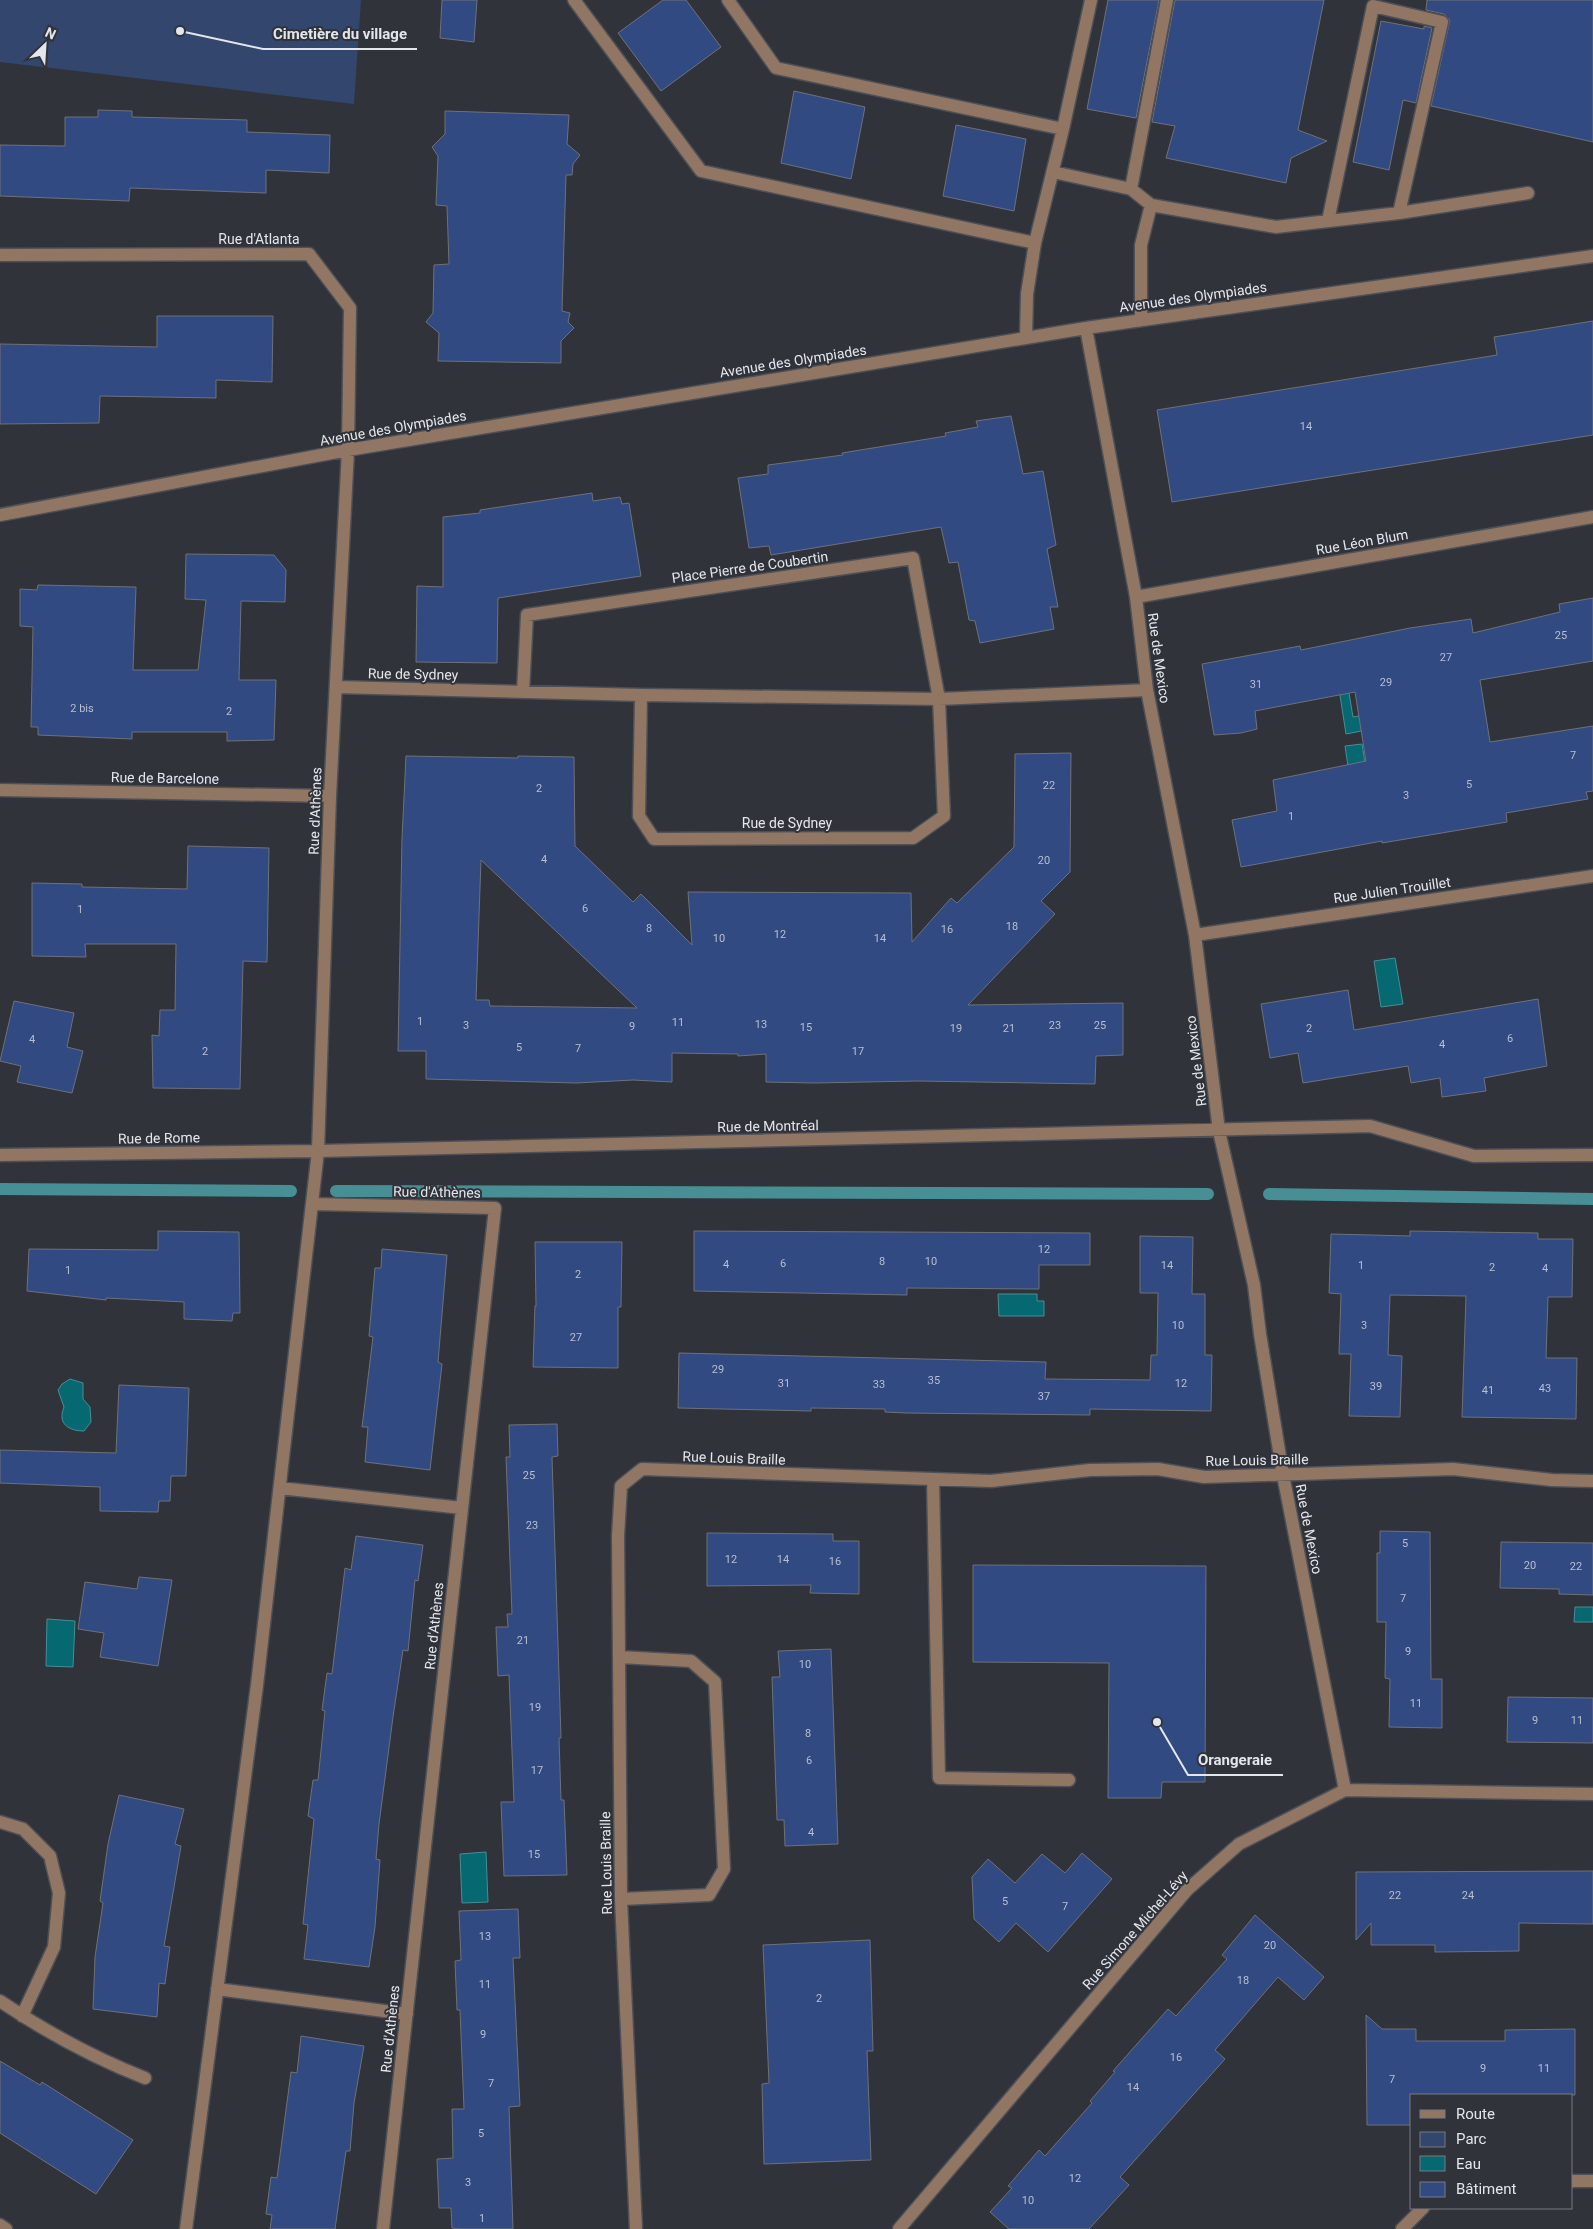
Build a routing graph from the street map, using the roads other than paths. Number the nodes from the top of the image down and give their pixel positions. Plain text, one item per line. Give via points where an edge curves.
1 (574, 0) edge
2 (728, 0) edge
3 (1091, 0) edge
4 (1168, 0) edge
5 (1063, 129) junction
6 (1053, 172) junction
7 (1131, 188) junction
8 (1528, 193) dead end
9 (1152, 205) junction
10 (1399, 213) junction
11 (1328, 221) junction
12 (1035, 243) junction
13 (0, 255) edge
14 (1593, 256) edge
15 (1141, 320) junction
16 (1086, 328) junction
17 (1026, 338) junction
18 (348, 450) junction
19 (0, 515) edge
20 (1593, 517) edge
21 (1136, 597) junction
22 (336, 687) junction
23 (1147, 690) junction
24 (523, 692) junction
25 (641, 695) junction
26 (939, 699) junction
27 (0, 790) edge
28 (330, 796) junction
29 (1593, 876) edge
30 (1196, 934) junction
31 (1219, 1131) junction
32 (318, 1151) junction
33 (0, 1155) edge
34 (1593, 1155) edge
35 (312, 1204) junction
36 (1283, 1475) junction
37 (933, 1479) junction
38 (1593, 1481) edge
39 (280, 1488) junction
40 (462, 1508) junction
41 (620, 1657) junction
42 (1069, 1780) dead end
43 (1345, 1790) junction
44 (1593, 1794) edge
45 (0, 1822) edge
46 (621, 1899) junction
47 (217, 1990) junction
48 (0, 2001) edge
49 (407, 2014) junction
50 (22, 2016) junction
51 (145, 2078) dead end
52 (1573, 2181) edge
53 (1593, 2181) edge
54 (1422, 2209) edge
55 (0, 2225) edge
56 (6, 2229) edge
57 (186, 2229) edge
58 (384, 2229) edge
59 (636, 2229) edge
60 (899, 2229) edge
61 (1402, 2229) edge

1 - 12 street via 701,171
2 - 5 street via 776,68
3 - 5 street
4 - 7 street
5 - 6 street
6 - 7 street
6 - 12 street
7 - 9 street
8 - 10 street
9 - 11 street via 1276,227
9 - 15 street via 1141,245
10 - 11 street
10 - 11 street via 1442,22 1373,6
12 - 17 street via 1027,294
13 - 18 street, Rue d'Atlanta via 309,254 350,308
14 - 15 street, Avenue des Olympiades
15 - 16 street, Avenue des Olympiades
16 - 17 street, Avenue des Olympiades
16 - 21 street, Rue de Mexico
17 - 18 street, Avenue des Olympiades
18 - 19 street, Avenue des Olympiades
18 - 22 street, Rue d'Athènes
20 - 21 street, Rue Léon Blum
21 - 23 street, Rue de Mexico
22 - 24 street, Rue de Sydney
22 - 28 street, Rue d'Athènes
23 - 26 street, Rue de Sydney
23 - 30 street, Rue de Mexico
24 - 25 street, Rue de Sydney
24 - 26 street, Place Pierre de Coubertin via 527,615 913,558
25 - 26 street, Rue de Sydney
25 - 26 street, Rue de Sydney via 639,816 654,839 913,838 944,816
27 - 28 street, Rue de Barcelone
28 - 32 street, Rue d'Athènes
29 - 30 street, Rue Julien Trouillet
30 - 31 street, Rue de Mexico
31 - 32 street, Rue de Montréal
31 - 34 street, Rue de Montréal via 1370,1126 1474,1156
31 - 36 street, Rue de Mexico via 1254,1285
32 - 33 street, Rue de Rome
32 - 35 street, Rue d'Athènes
35 - 39 street, Rue d'Athènes
35 - 40 street, Rue d'Athènes via 495,1208
36 - 37 street, Rue Louis Braille via 1204,1477 1158,1469 1090,1470 991,1481
36 - 38 street, Rue Louis Braille via 1453,1469 1552,1480
36 - 43 street, Rue de Mexico
37 - 41 street, Rue Louis Braille via 642,1469 621,1486 618,1536
37 - 42 street via 939,1778
39 - 40 street
39 - 47 street, Rue d'Athènes
40 - 49 street, Rue d'Athènes
41 - 46 street, Rue Louis Braille
41 - 46 street via 691,1661 715,1682 724,1869 709,1895
43 - 44 street, Rue Simone Michel-Lévy
43 - 60 street, Rue Simone Michel-Lévy via 1240,1844 1187,1890
45 - 50 street via 23,1829 50,1856 59,1893 54,1947
46 - 59 street, Rue Louis Braille
47 - 49 street
47 - 57 street, Rue d'Athènes
48 - 50 street
49 - 58 street, Rue d'Athènes
50 - 51 street via 104,2062
52 - 53 street
54 - 61 street
55 - 56 street

